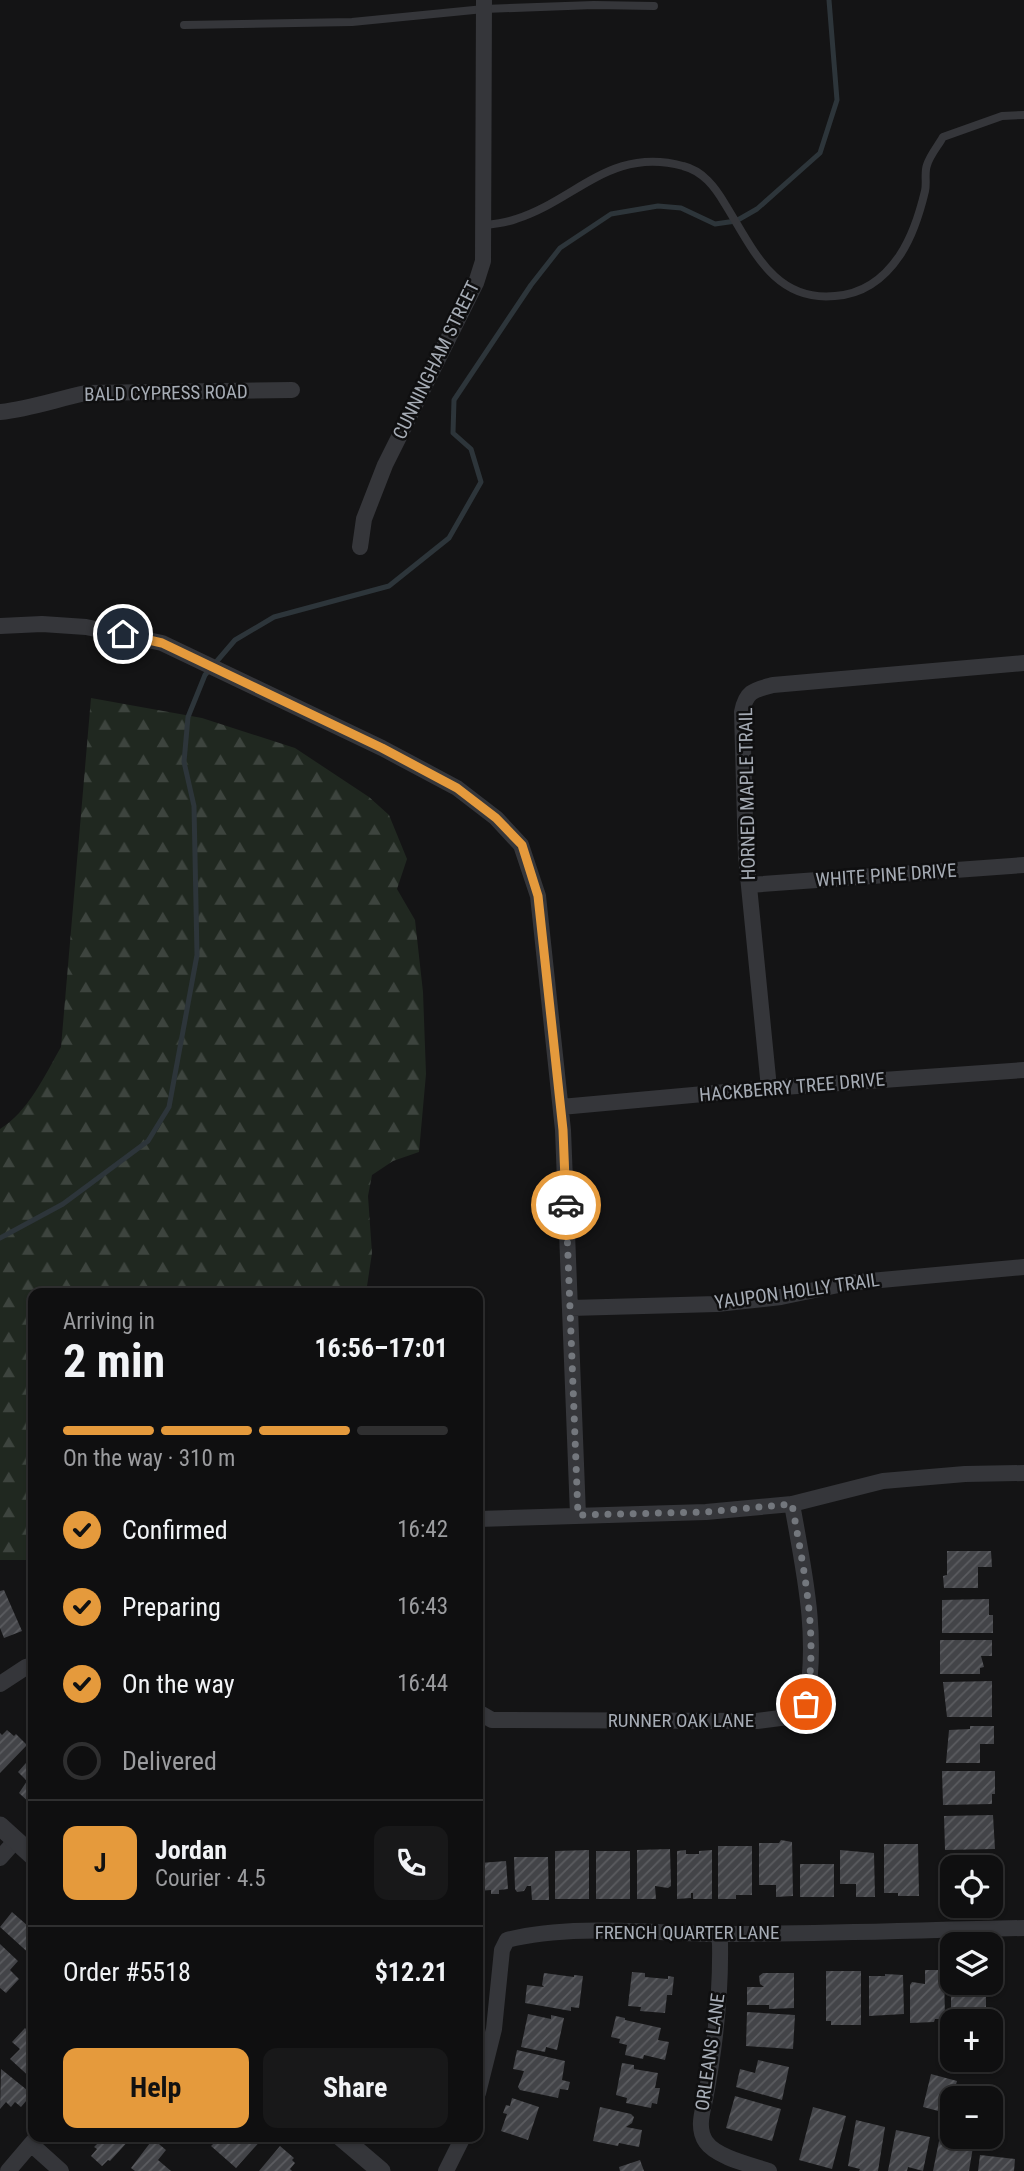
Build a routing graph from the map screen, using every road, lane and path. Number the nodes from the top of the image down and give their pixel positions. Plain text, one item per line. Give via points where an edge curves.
1 (484, 5) edge
2 (654, 6) dead end
3 (184, 25) dead end
4 (1024, 115) edge
5 (484, 225) junction
6 (292, 390) dead end
7 (0, 412) edge
8 (360, 547) dead end
9 (0, 625) edge
10 (1024, 663) edge
11 (1024, 865) edge
12 (749, 885) junction
13 (1024, 1070) edge
14 (769, 1088) junction
15 (561, 1107) junction
16 (1024, 1267) edge
17 (570, 1308) junction
18 (1024, 1473) edge
19 (792, 1504) junction
20 (578, 1515) junction
21 (483, 1519) edge
22 (28, 1666) edge
23 (0, 1684) edge
24 (483, 1715) edge
25 (0, 1826) edge
26 (16, 1840) junction
27 (28, 1851) edge
28 (0, 1858) edge
29 (1024, 1928) edge
30 (718, 1934) junction
31 (483, 2072) edge
32 (32, 2142) edge
33 (36, 2142) edge
34 (347, 2142) edge
35 (460, 2142) edge
36 (8, 2171) edge
37 (61, 2171) edge
38 (381, 2171) edge
39 (446, 2171) edge
40 (769, 2171) edge

1 - 2 lane
1 - 3 lane via 352,22
1 - 5 street, CUNNINGHAM STREET
4 - 5 lane via 1002,116 943,137 926,166 926,188 901,254 880,280 844,296 801,294 781,284 760,260 715,187 701,173 684,166 658,162 611,168 515,220
5 - 8 street, CUNNINGHAM STREET via 483,261 476,284 385,465 364,519
6 - 7 street, BALD CYPRESS ROAD via 86,393
9 - 15 street via 86,627 162,643 382,748 457,788 496,818 522,845 538,896
10 - 12 street, HORNED MAPLE TRAIL via 755,690 744,699 742,712
11 - 12 street, WHITE PINE DRIVE
12 - 14 street, HORNED MAPLE TRAIL
13 - 14 street, HACKBERRY TREE DRIVE
14 - 15 street, HACKBERRY TREE DRIVE
15 - 17 street
16 - 17 street, YAUPON HOLLY TRAIL via 848,1283 717,1304
17 - 20 street
18 - 19 street via 883,1481
19 - 20 street via 706,1512
19 - 24 street, RUNNER OAK LANE via 808,1590 811,1676 806,1704 788,1717 757,1721 492,1720
20 - 21 street
22 - 23 street
25 - 26 street
26 - 27 street
26 - 28 street
29 - 30 street, FRENCH QUARTER LANE
30 - 31 street, FRENCH QUARTER LANE via 557,1932 507,1940
30 - 40 street, ORLEANS LANE via 719,2012 702,2132 715,2151
32 - 36 street
33 - 37 street
34 - 38 street
35 - 39 street

